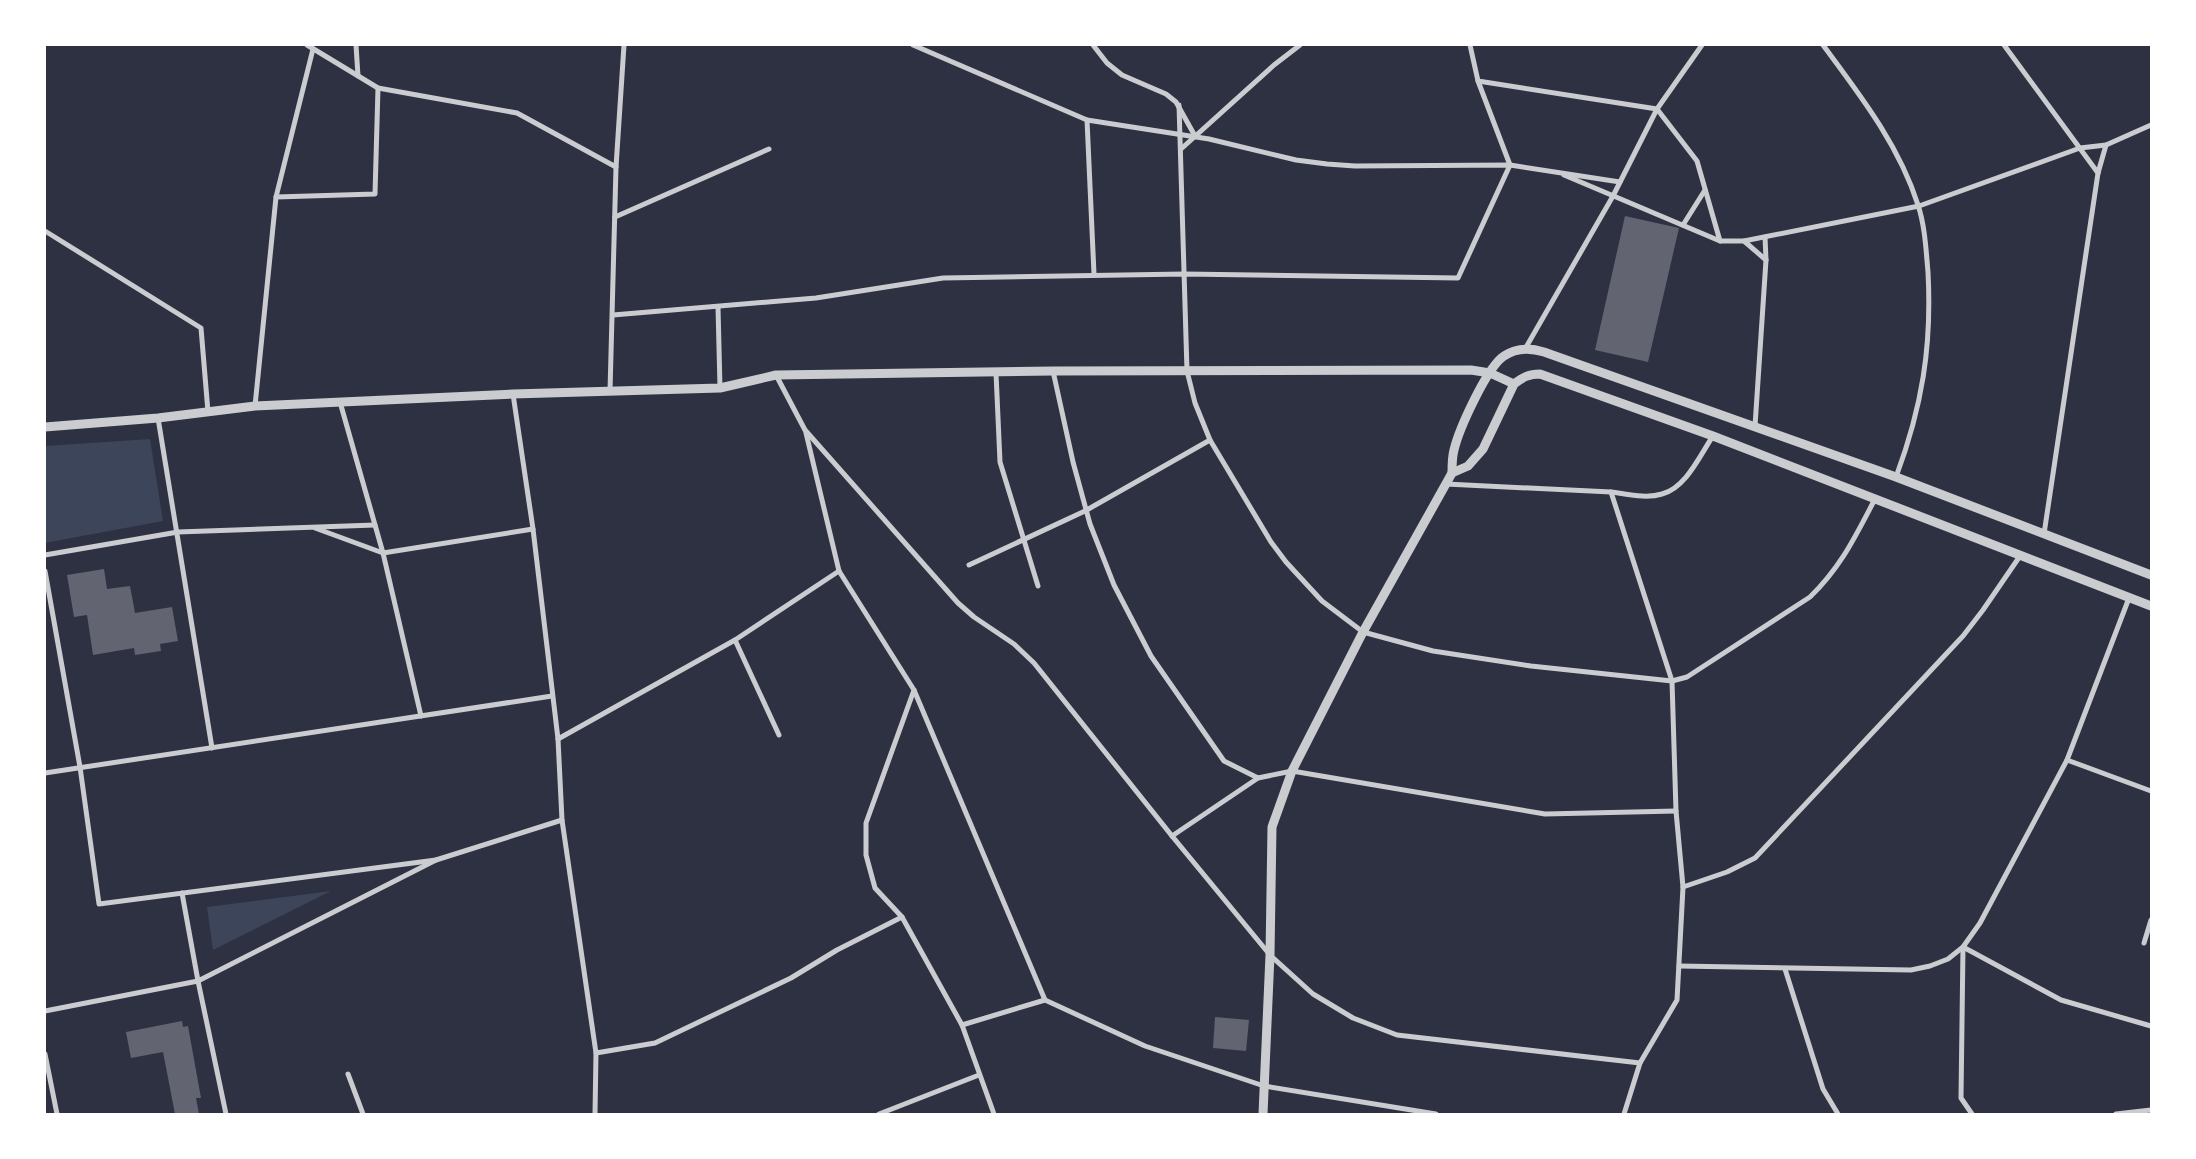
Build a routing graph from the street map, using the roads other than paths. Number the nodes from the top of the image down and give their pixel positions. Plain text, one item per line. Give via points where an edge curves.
1 (307, 45) edge
2 (356, 45) edge
3 (624, 45) edge
4 (913, 45) edge
5 (1300, 45) edge
6 (1470, 45) edge
7 (1702, 45) edge
8 (1823, 45) edge
9 (2004, 45) edge
10 (920, 46) edge
11 (1092, 46) edge
12 (313, 49) junction
13 (358, 76) junction
14 (1478, 80) junction
15 (378, 88) junction
16 (1179, 105) junction
17 (1657, 109) junction
18 (1087, 120) junction
19 (2151, 125) edge
20 (1180, 135) junction
21 (1195, 136) junction
22 (2106, 145) junction
23 (2080, 148) junction
24 (770, 149) dead end
25 (1181, 149) junction
26 (1510, 165) junction
27 (616, 167) junction
28 (1556, 172) junction
29 (2098, 173) junction
30 (1620, 182) junction
31 (1705, 190) junction
32 (1613, 196) junction
33 (276, 198) junction
34 (1919, 206) junction
35 (615, 217) junction
36 (1683, 225) junction
37 (45, 231) edge
38 (1765, 237) junction
39 (1720, 241) junction
40 (1744, 241) junction
41 (1766, 260) junction
42 (1094, 274) junction
43 (1184, 274) junction
44 (718, 307) junction
45 (613, 315) junction
46 (1525, 349) junction
47 (1053, 370) junction
48 (1187, 371) junction
49 (996, 373) junction
50 (1490, 373) junction
51 (776, 375) junction
52 (1514, 384) junction
53 (720, 388) junction
54 (610, 391) junction
55 (513, 394) junction
56 (340, 402) junction
57 (255, 406) junction
58 (208, 412) junction
59 (158, 418) junction
60 (1755, 426) junction
61 (45, 427) edge
62 (805, 430) junction
63 (1713, 436) junction
64 (1210, 440) junction
65 (1452, 473) junction
66 (1896, 477) junction
67 (1446, 484) junction
68 (1611, 492) junction
69 (1875, 498) junction
70 (1086, 510) junction
71 (375, 525) junction
72 (312, 527) junction
73 (532, 529) junction
74 (178, 532) junction
75 (2044, 534) junction
76 (1022, 540) junction
77 (383, 553) junction
78 (45, 555) edge
79 (2020, 556) junction
80 (969, 564) dead end
81 (839, 570) junction
82 (45, 571) edge
83 (2151, 575) edge
84 (1038, 586) dead end
85 (2129, 598) junction
86 (2151, 606) edge
87 (1363, 632) junction
88 (735, 640) junction
89 (1672, 681) junction
90 (914, 690) junction
91 (552, 696) junction
92 (421, 716) junction
93 (779, 735) dead end
94 (558, 739) junction
95 (212, 748) junction
96 (2066, 760) junction
97 (80, 767) junction
98 (1292, 771) junction
99 (45, 773) edge
100 (1258, 778) junction
101 (2151, 791) edge
102 (1676, 811) junction
103 (562, 820) junction
104 (1172, 836) junction
105 (436, 860) junction
106 (1683, 887) junction
107 (182, 893) junction
108 (902, 917) junction
109 (2151, 920) edge
110 (2144, 943) dead end
111 (1962, 947) junction
112 (1270, 955) junction
113 (1679, 966) junction
114 (1785, 968) junction
115 (198, 981) junction
116 (1045, 1000) junction
117 (45, 1011) edge
118 (962, 1025) junction
119 (2151, 1026) edge
120 (596, 1053) junction
121 (45, 1054) edge
122 (1640, 1063) junction
123 (348, 1074) dead end
124 (979, 1075) junction
125 (1264, 1086) junction
126 (2151, 1110) edge
127 (56, 1114) edge
128 (226, 1114) edge
129 (363, 1114) edge
130 (595, 1114) edge
131 (879, 1114) edge
132 (994, 1114) edge
133 (1262, 1114) edge
134 (1436, 1114) edge
135 (1624, 1114) edge
136 (1838, 1114) edge
137 (1972, 1114) edge
138 (2116, 1114) edge

1 - 12 street
2 - 13 street
3 - 27 street
4 - 10 street
5 - 21 street
6 - 14 street
7 - 17 street
8 - 34 street via 1878,122
9 - 23 street
10 - 18 street
11 - 16 street via 1122,75 1166,94
12 - 13 street
12 - 33 street
13 - 15 street
14 - 17 street
14 - 26 street
15 - 27 street via 517,113
15 - 33 street via 376,194
16 - 20 street
16 - 21 street
17 - 30 street
17 - 31 street via 1697,161
18 - 20 street
18 - 42 street
19 - 22 street
20 - 21 street
20 - 25 street
21 - 25 street
21 - 26 street via 1296,160 1327,164
22 - 23 street
22 - 29 street
23 - 29 street
23 - 34 street
24 - 35 street
25 - 43 street
26 - 28 street
26 - 43 street via 1458,278
27 - 35 street
28 - 30 street
28 - 32 street
29 - 75 street
30 - 32 street
31 - 36 street
31 - 39 street
32 - 36 street
32 - 46 street
33 - 57 street
34 - 38 street
34 - 66 street via 1929,289 1927,357 1918,408
35 - 45 street
36 - 39 street
37 - 58 street via 201,328
38 - 40 street
38 - 41 street
39 - 40 street
40 - 41 street
41 - 60 street
42 - 43 street
42 - 44 street via 943,278 816,298
43 - 48 street
44 - 45 street
44 - 53 street
45 - 54 street
46 - 50 street via 1504,356
46 - 60 street via 1554,356
47 - 48 street
47 - 49 street
47 - 70 street
48 - 50 street via 1471,370
48 - 64 street via 1195,403
49 - 51 street
49 - 76 street via 1000,462
50 - 52 street
50 - 65 street via 1457,440
51 - 53 street
51 - 62 street
52 - 63 street via 1530,374 1549,376
52 - 65 street via 1482,449 1468,466
53 - 54 street
54 - 55 street
55 - 56 street
55 - 73 street
56 - 57 street
56 - 71 street
57 - 58 street
58 - 59 street
59 - 61 street
59 - 74 street
60 - 66 street
62 - 81 street
62 - 104 street via 964,610 1014,644 1034,663
63 - 68 street via 1675,488 1657,495
63 - 69 street
64 - 70 street
64 - 87 street via 1286,562 1322,602
65 - 67 street
66 - 75 street
67 - 68 street
67 - 87 street
68 - 89 street
69 - 79 street
69 - 89 street via 1846,555 1810,598 1687,677
70 - 76 street
70 - 100 street via 1114,585 1151,656 1224,761
71 - 72 street
71 - 77 street
72 - 74 street
72 - 77 street
73 - 77 street
73 - 91 street
74 - 78 street
74 - 95 street
75 - 83 street
76 - 80 street
76 - 84 street
77 - 92 street
79 - 85 street
79 - 106 street via 1963,636 1755,858 1727,872
81 - 88 street
81 - 90 street
82 - 97 street
85 - 86 street
85 - 96 street
87 - 89 street via 1433,651 1590,674
87 - 98 street
88 - 93 street
88 - 94 street
89 - 102 street
90 - 108 street via 866,823 866,855 875,888
90 - 116 street
91 - 92 street
91 - 94 street
92 - 95 street
94 - 103 street
95 - 97 street
96 - 101 street
96 - 111 street via 1980,923
97 - 99 street
97 - 107 street via 100,904
98 - 100 street
98 - 102 street via 1545,814
98 - 112 street via 1272,827
100 - 104 street
102 - 106 street
103 - 105 street
103 - 120 street
104 - 112 street
105 - 107 street
105 - 115 street
106 - 113 street
107 - 115 street
108 - 118 street
108 - 120 street via 791,978 655,1044
109 - 110 street
111 - 114 street via 1940,963 1910,970
111 - 119 street via 2061,1000
111 - 137 street via 1960,1098
112 - 122 street via 1313,994 1353,1018 1397,1035
112 - 125 street
113 - 114 street
113 - 122 street via 1677,1000
114 - 136 street via 1823,1089
115 - 117 street
115 - 128 street
116 - 118 street
116 - 125 street via 1145,1046
118 - 124 street
120 - 130 street
121 - 127 street
122 - 135 street
123 - 129 street
124 - 131 street
124 - 132 street
125 - 133 street
125 - 134 street
126 - 138 street

